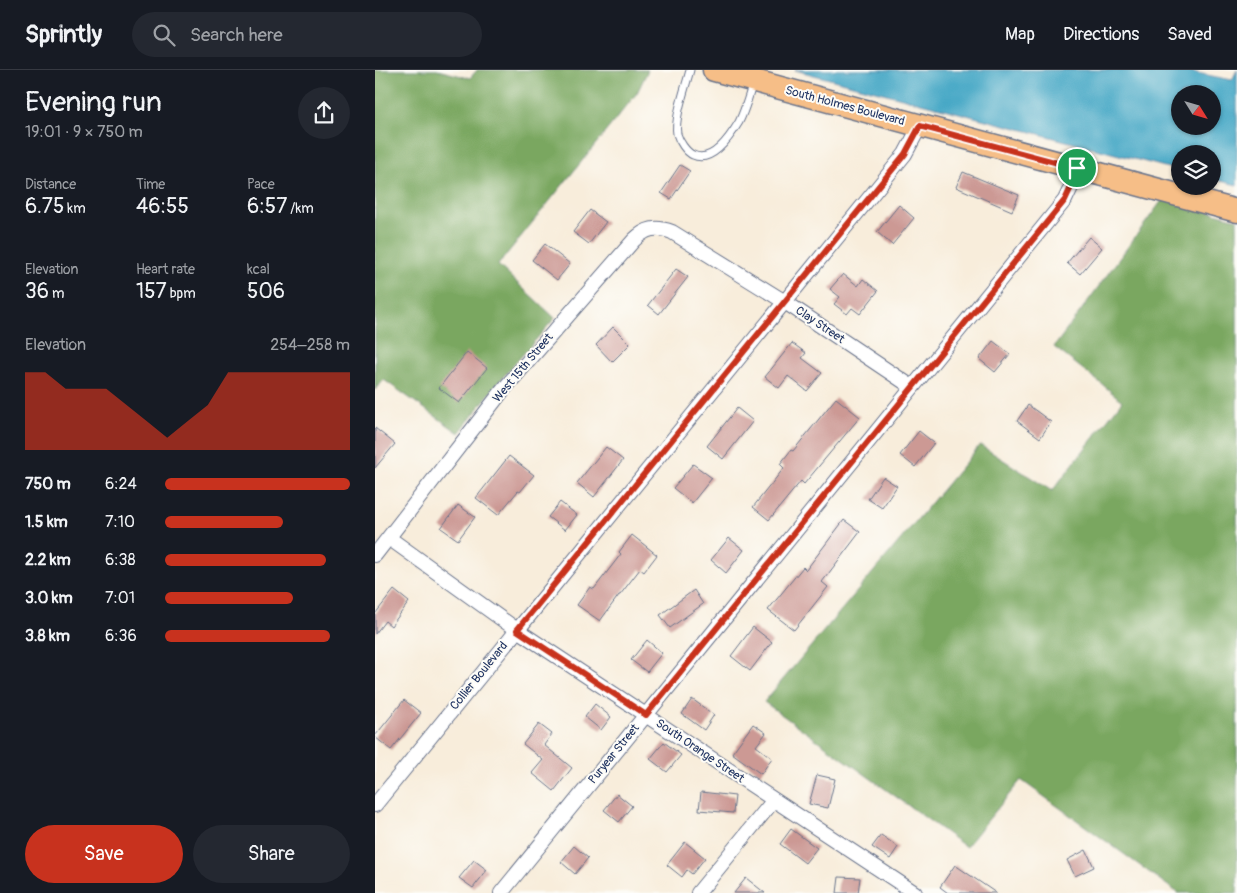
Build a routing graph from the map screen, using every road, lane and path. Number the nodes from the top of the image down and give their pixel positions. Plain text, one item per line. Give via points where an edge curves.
1 (690, 70) edge
2 (714, 70) edge
3 (753, 80) junction
4 (920, 126) junction
5 (1077, 168) junction
6 (1237, 211) edge
7 (676, 234) joint
8 (785, 302) junction
9 (913, 387) junction
10 (389, 538) junction
11 (375, 555) edge
12 (517, 630) junction
13 (646, 715) junction
14 (774, 800) junction
15 (375, 805) edge
16 (501, 893) edge
17 (698, 893) edge
18 (915, 893) edge

1 - 3 lane via 677,118 677,133 691,155 702,158 714,154 739,122
2 - 3 main road, South Holmes Boulevard
3 - 4 main road, South Holmes Boulevard
4 - 5 main road, South Holmes Boulevard
4 - 8 street, Collier Boulevard via 905,154
5 - 6 main road, South Holmes Boulevard
5 - 9 street, Puryear Street via 1065,200
7 - 8 street, Clay Street
7 - 10 street, West 15th Street via 661,228 650,229 634,240 503,390
8 - 9 street, Clay Street
8 - 12 street, Collier Boulevard
9 - 13 street, Puryear Street
10 - 11 street, West 15th Street
10 - 12 street, South Orange Street
12 - 13 street, South Orange Street
12 - 15 street, Collier Boulevard
13 - 14 street, South Orange Street
13 - 16 street, Puryear Street
14 - 17 street
14 - 18 street, South Orange Street

